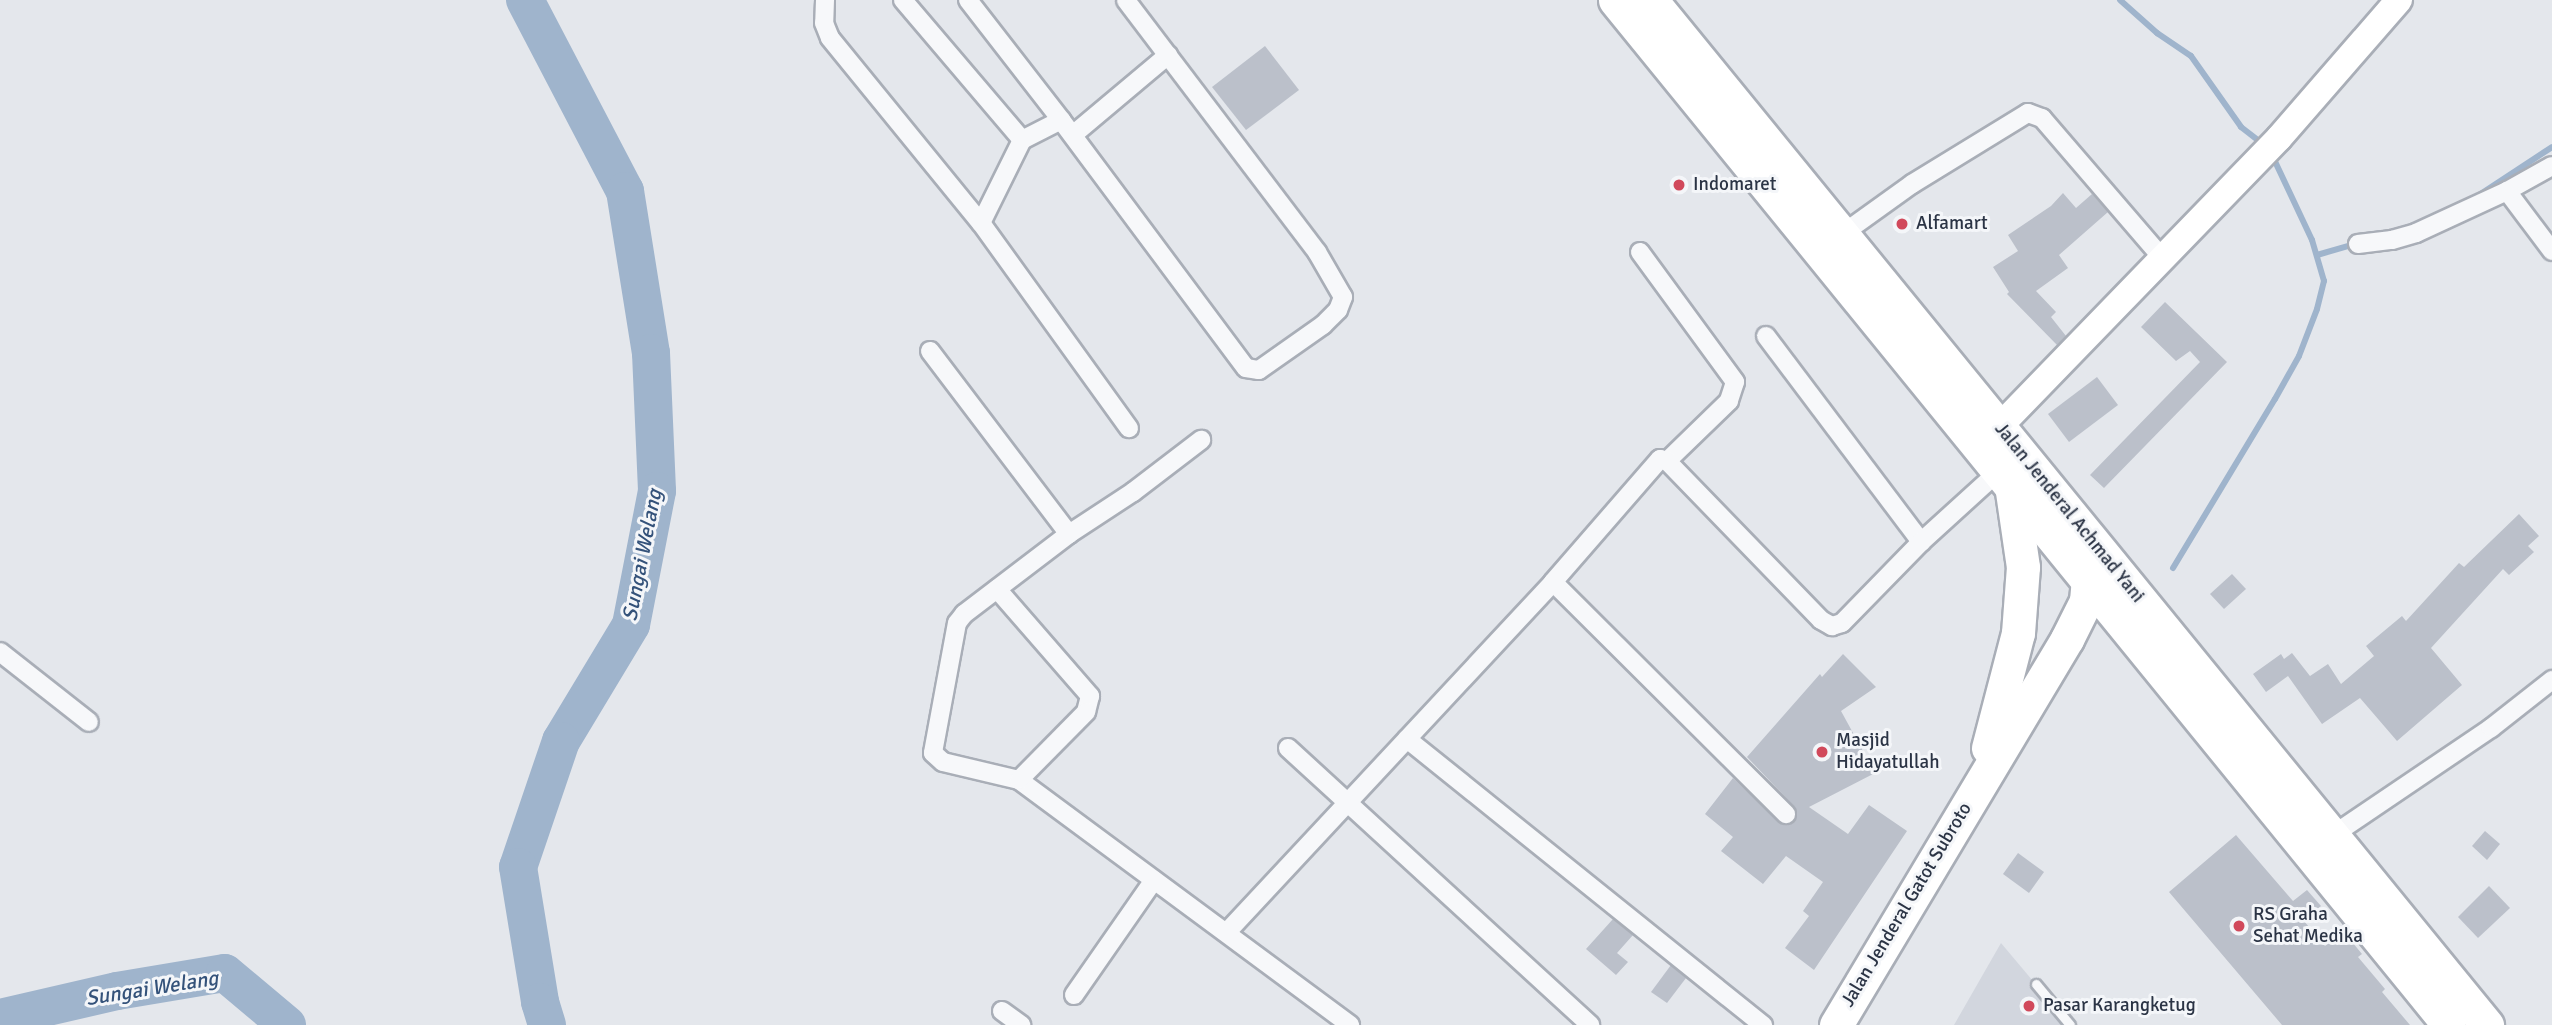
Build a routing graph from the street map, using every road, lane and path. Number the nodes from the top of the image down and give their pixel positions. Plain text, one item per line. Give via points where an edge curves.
1 (825, 0) edge
2 (903, 0) edge
3 (968, 0) edge
4 (1126, 0) edge
5 (1615, 0) edge
6 (1651, 0) edge
7 (2399, 0) edge
8 (1168, 55) junction
9 (1061, 120) junction
10 (1074, 134) junction
11 (1022, 141) junction
12 (2552, 166) edge
13 (2507, 191) junction
14 (981, 223) junction
15 (1841, 235) junction
16 (2358, 244) dead end
17 (2552, 251) edge
18 (1640, 252) dead end
19 (2164, 260) junction
20 (1766, 336) dead end
21 (930, 351) dead end
22 (2000, 427) junction
23 (1129, 428) dead end
24 (1201, 440) dead end
25 (1667, 461) junction
26 (2005, 479) junction
27 (2077, 523) junction
28 (1069, 534) junction
29 (1921, 542) junction
30 (1553, 582) junction
31 (2090, 582) junction
32 (996, 589) junction
33 (0, 652) edge
34 (2552, 680) edge
35 (89, 722) dead end
36 (1407, 739) junction
37 (1288, 748) dead end
38 (1019, 780) junction
39 (1978, 784) junction
40 (1349, 802) junction
41 (1786, 814) dead end
42 (2333, 835) junction
43 (1154, 880) junction
44 (1227, 932) junction
45 (2036, 984) dead end
46 (1074, 995) dead end
47 (1002, 1012) dead end
48 (1021, 1025) edge
49 (1350, 1025) edge
50 (1590, 1025) edge
51 (1763, 1025) edge
52 (1836, 1025) edge
53 (2070, 1025) edge
54 (2449, 1025) edge
55 (2487, 1025) edge

1 - 14 street via 824,23 830,38
2 - 11 street
3 - 9 street
4 - 8 street
5 - 26 highway, Jalan Jenderal Achmad Yani
6 - 15 highway, Jalan Jenderal Achmad Yani
7 - 19 street
8 - 10 street
8 - 10 street via 1317,252 1343,300 1323,325 1259,370 1246,368
9 - 10 street
9 - 11 street
11 - 14 street
12 - 13 street
13 - 16 street via 2416,233
13 - 17 street
14 - 23 street
15 - 19 street via 2028,113 2042,118
15 - 22 highway, Jalan Jenderal Achmad Yani
18 - 25 street via 1735,382 1729,401
19 - 22 street
20 - 29 street
21 - 28 street
22 - 27 highway, Jalan Jenderal Achmad Yani
24 - 28 street
25 - 29 street via 1821,620 1832,626 1842,623
25 - 30 street via 1653,464
26 - 29 street
26 - 31 highway, Jalan Jenderal Achmad Yani
26 - 39 highway, Jalan Jenderal Gatot Subroto via 2019,526 2024,567 2018,633
27 - 31 highway via 2089,557
27 - 42 highway, Jalan Jenderal Achmad Yani
28 - 32 street
30 - 36 street
30 - 41 street
31 - 39 highway, Jalan Jenderal Gatot Subroto via 2087,601 2067,639
31 - 54 highway, Jalan Jenderal Achmad Yani
32 - 38 street via 1090,696 1086,712
32 - 38 street via 957,623 933,753 943,762
33 - 35 street
34 - 42 street via 2491,728
36 - 40 street
36 - 51 street
37 - 40 street
38 - 43 street
39 - 52 highway, Jalan Jenderal Gatot Subroto
40 - 44 street
40 - 50 street
42 - 55 highway, Jalan Jenderal Achmad Yani
43 - 44 street
43 - 46 street
44 - 49 street
45 - 53 lane
47 - 48 street

